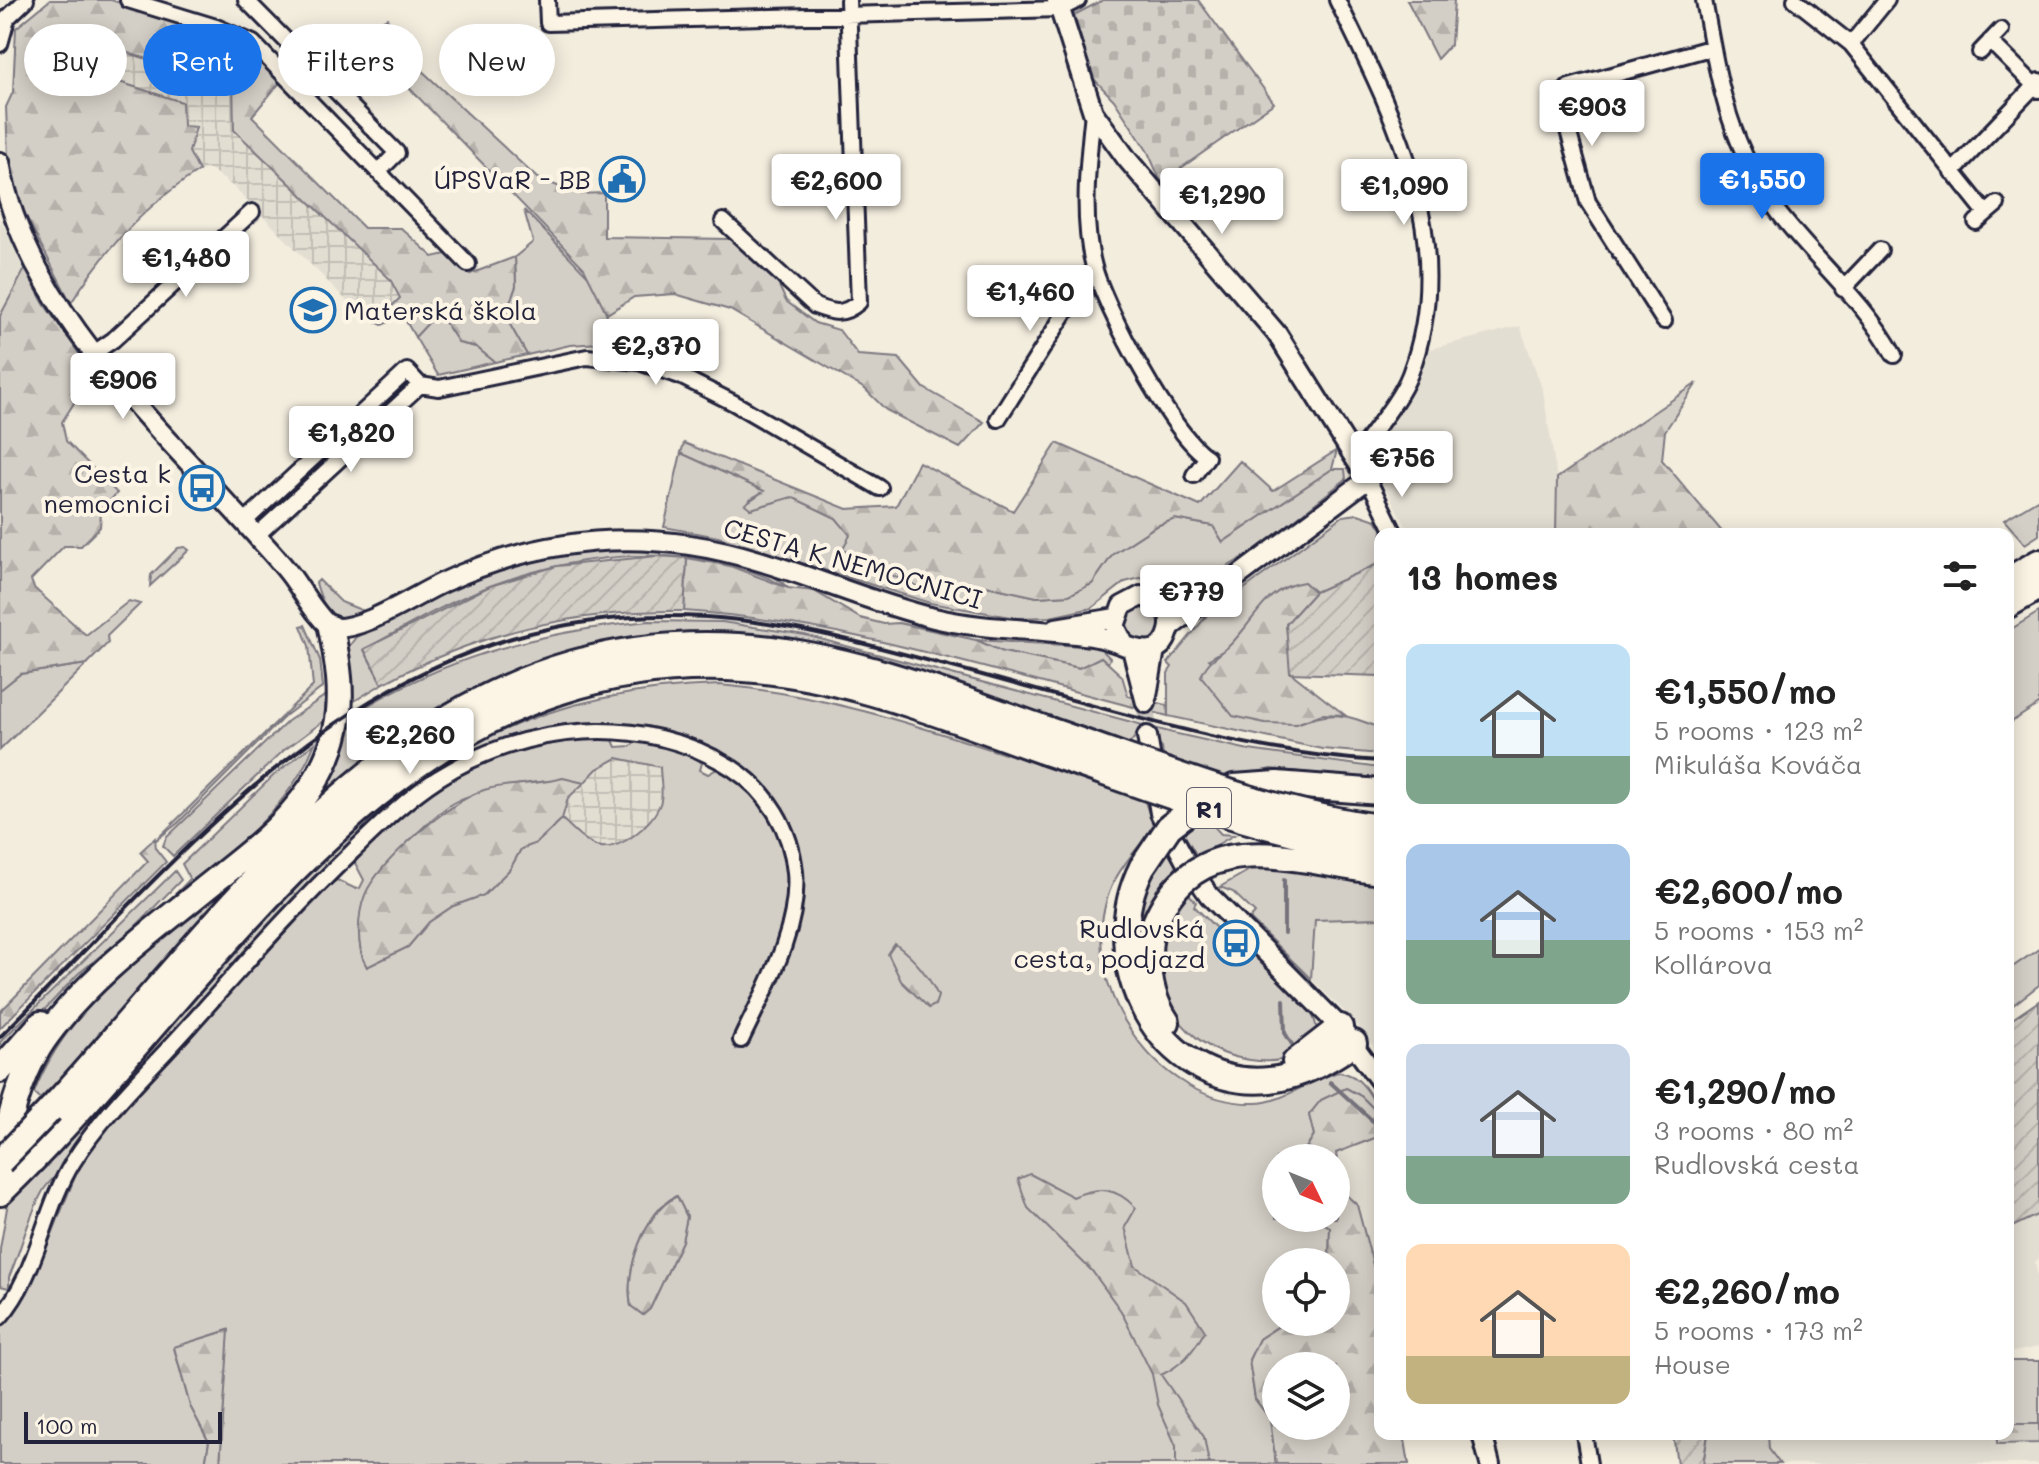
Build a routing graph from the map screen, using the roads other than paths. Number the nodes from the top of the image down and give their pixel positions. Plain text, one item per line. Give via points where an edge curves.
1 (26, 0) edge
2 (128, 0) edge
3 (246, 0) edge
4 (547, 0) edge
5 (1078, 0) edge
6 (1337, 0) edge
7 (1704, 0) edge
8 (1795, 0) edge
9 (1887, 0) edge
10 (1059, 5) edge
11 (848, 7) edge
12 (4, 22) edge
13 (1990, 41) dead end
14 (0, 44) edge
15 (1851, 44) junction
16 (1710, 48) junction
17 (2037, 86) edge
18 (1093, 112) junction
19 (0, 162) edge
20 (378, 172) junction
21 (1952, 172) junction
22 (252, 212) dead end
23 (1987, 213) dead end
24 (723, 221) dead end
25 (1880, 250) dead end
26 (468, 264) dead end
27 (1094, 267) junction
28 (1843, 289) junction
29 (1664, 321) dead end
30 (94, 353) junction
31 (1894, 355) dead end
32 (420, 385) junction
33 (998, 419) dead end
34 (1356, 456) junction
35 (1194, 475) dead end
36 (1368, 479) junction
37 (880, 488) dead end
38 (1392, 528) edge
39 (250, 529) junction
40 (2039, 562) edge
41 (1252, 568) junction
42 (2014, 577) edge
43 (2039, 587) edge
44 (2014, 602) edge
45 (1164, 606) junction
46 (1116, 618) junction
47 (1170, 627) junction
48 (331, 628) junction
49 (1036, 633) junction
50 (1128, 647) junction
51 (1155, 649) junction
52 (1147, 736) tunnel mouth
53 (1045, 740) junction
54 (1374, 792) edge
55 (1374, 826) edge
56 (1374, 849) edge
57 (1374, 871) edge
58 (1347, 1035) junction
59 (741, 1040) dead end
60 (0, 1070) edge
61 (1374, 1073) edge
62 (0, 1162) edge
63 (0, 1172) edge
64 (0, 1193) edge
65 (0, 1317) edge
66 (1484, 1440) edge
67 (1585, 1440) edge
68 (1490, 1464) edge
69 (1589, 1464) edge

1 - 12 street
2 - 20 street via 253,43
3 - 20 street via 397,153
4 - 11 street via 548,23
5 - 10 street
6 - 34 street via 1406,151 1428,258 1423,322 1409,376
7 - 16 street
8 - 15 street
9 - 15 street
10 - 11 street
10 - 18 street
11 - 24 street via 859,302 850,311 834,314 815,306
12 - 14 street
13 - 17 street
15 - 21 street
16 - 28 street via 1731,125 1757,179
16 - 29 street via 1569,87 1559,98 1588,202
17 - 21 street
18 - 27 street via 1088,222
18 - 34 street via 1127,159 1261,313
19 - 30 street via 29,248
20 - 26 street
21 - 23 street
22 - 30 street
25 - 28 street
27 - 33 street
27 - 35 street via 1146,377 1184,435 1207,457
28 - 31 street
30 - 39 street
32 - 37 street via 439,388 587,357 639,362 734,403
32 - 39 street
32 - 39 street via 407,371
34 - 36 street
36 - 38 street
36 - 41 street, CESTA K NEMOCNICI
39 - 48 street
40 - 42 highway
41 - 45 street, CESTA K NEMOCNICI
41 - 47 street, CESTA K NEMOCNICI
43 - 44 highway
45 - 46 street, CESTA K NEMOCNICI via 1138,597 1124,604
45 - 47 street
46 - 49 street, CESTA K NEMOCNICI
46 - 50 street via 1117,635
47 - 51 street, CESTA K NEMOCNICI
48 - 49 street, CESTA K NEMOCNICI via 353,626 492,562 549,545 604,540 718,550 936,619
48 - 60 highway via 326,737 308,780 251,842 81,985
48 - 63 highway via 340,708 332,745 313,786 275,831 107,970 46,1036 16,1099
49 - 50 street, CESTA K NEMOCNICI via 1098,637
50 - 51 street, CESTA K NEMOCNICI
50 - 51 street via 1146,703
52 - 58 street via 1160,813 1186,862 1209,895
53 - 55 highway, R1, bridge via 1303,814
53 - 56 highway, R1, bridge via 1251,821
53 - 62 highway, R1, bridge via 847,663 757,648 696,646 625,653 505,687 419,733 315,819
53 - 64 highway, R1 via 814,679 744,669 639,674 577,686 514,708 422,758 340,826
54 - 58 highway, bridge via 1277,784 1234,787 1188,810 1169,827 1142,867 1125,917 1126,957 1146,1014 1174,1048 1211,1072 1273,1080 1308,1070
57 - 58 highway, bridge via 1266,854 1229,856 1177,886 1151,933 1154,997 1180,1037 1209,1059 1273,1069
58 - 61 street
59 - 65 street via 782,949 793,906 792,853 769,801 722,762 657,736 568,733 484,754 437,779 390,816 302,899 96,1130 66,1175 18,1292
66 - 68 street
67 - 69 street

